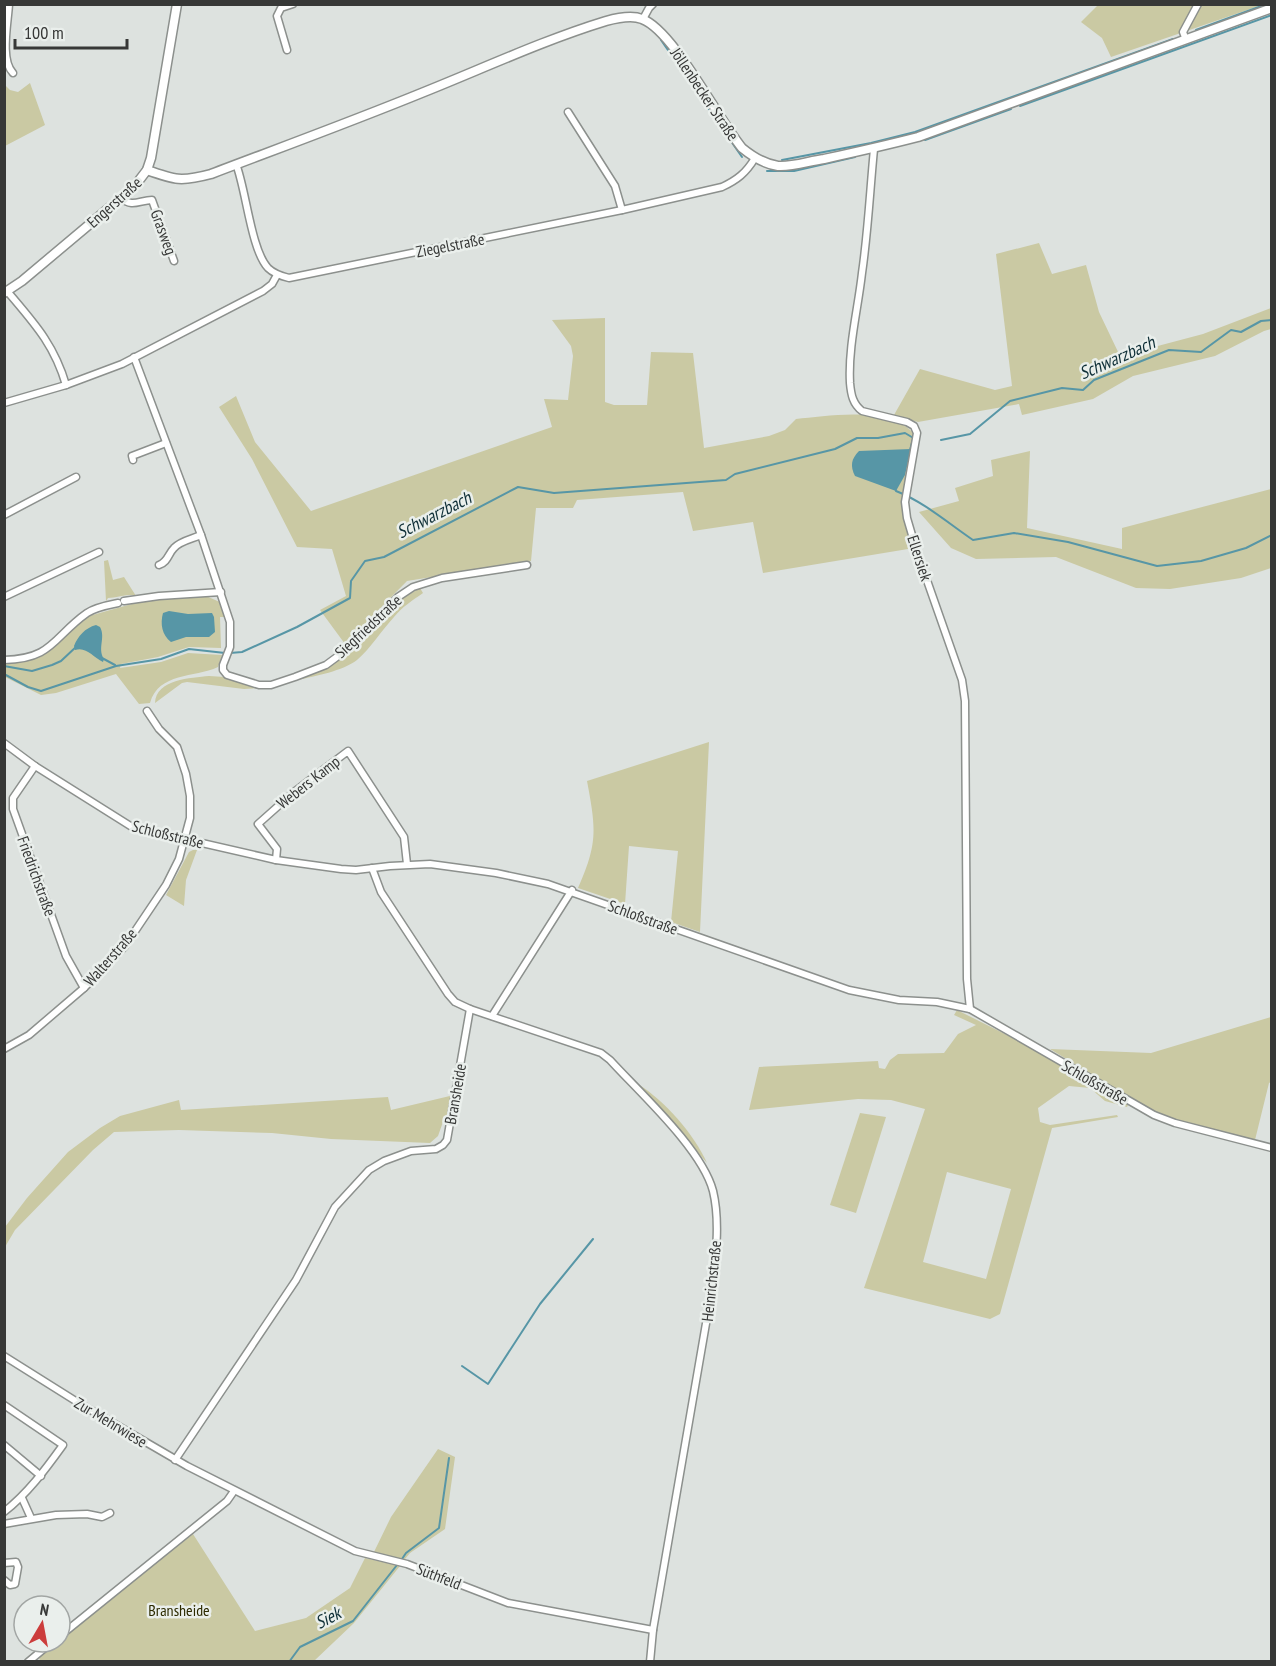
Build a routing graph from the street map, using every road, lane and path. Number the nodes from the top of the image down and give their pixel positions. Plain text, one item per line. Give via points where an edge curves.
1 (9, 4) edge
2 (177, 4) edge
3 (293, 4) edge
4 (1198, 4) edge
5 (650, 6) edge
6 (1272, 8) edge
7 (643, 19) junction
8 (1186, 40) junction
9 (287, 50) dead end
10 (13, 73) dead end
11 (568, 112) dead end
12 (874, 149) junction
13 (754, 158) junction
14 (236, 164) junction
15 (147, 170) junction
16 (121, 198) junction
17 (622, 210) junction
18 (174, 261) dead end
19 (277, 275) junction
20 (6, 292) edge
21 (134, 357) junction
22 (66, 385) junction
23 (4, 403) edge
24 (166, 443) junction
25 (133, 460) dead end
26 (76, 477) dead end
27 (4, 515) edge
28 (201, 536) junction
29 (99, 552) dead end
30 (527, 565) dead end
31 (159, 566) dead end
32 (221, 592) junction
33 (4, 597) edge
34 (4, 660) edge
35 (147, 711) dead end
36 (4, 743) edge
37 (35, 766) junction
38 (185, 840) junction
39 (276, 860) junction
40 (407, 864) junction
41 (372, 868) junction
42 (572, 890) junction
43 (84, 988) junction
44 (470, 1009) junction
45 (970, 1009) junction
46 (492, 1016) junction
47 (4, 1049) edge
48 (1272, 1148) edge
49 (4, 1356) edge
50 (4, 1405) edge
51 (4, 1445) edge
52 (175, 1460) junction
53 (41, 1476) junction
54 (220, 1484) joint
55 (234, 1491) junction
56 (22, 1498) junction
57 (4, 1512) edge
58 (110, 1513) dead end
59 (31, 1518) junction
60 (4, 1524) edge
61 (4, 1563) edge
62 (4, 1580) edge
63 (72, 1626) edge
64 (653, 1630) junction
65 (650, 1662) edge

1 - 10 street via 5,57
2 - 15 street, Engerstraße
3 - 9 street via 281,8 277,16
4 - 8 street via 1183,32
5 - 7 street
6 - 8 street
7 - 13 street, Jöllenbecker Straße via 669,39 734,138
7 - 14 street via 609,20
8 - 12 street
11 - 17 street via 615,186
12 - 13 street via 793,165 778,166
12 - 45 street, Ellersiek via 850,382 852,397 862,411 908,422 918,433 907,518 962,680 965,701 966,979
13 - 17 street, Ziegelstraße via 745,173 722,187
14 - 15 street via 188,180
14 - 19 street via 257,245 264,263
15 - 16 street, Engerstraße
16 - 18 street, Grasweg via 131,204 152,200
16 - 20 street, Engerstraße
17 - 19 street, Ziegelstraße via 289,278
19 - 21 street via 263,291
20 - 22 street via 46,339
21 - 22 street
21 - 24 street, Siegfriedstraße
22 - 23 street
24 - 25 street via 132,456
24 - 28 street, Siegfriedstraße
26 - 27 street
28 - 31 street via 178,544
28 - 32 street, Siegfriedstraße
29 - 33 street
30 - 32 street, Siegfriedstraße via 441,578 413,587 326,665 270,685 227,675 223,670 230,647 230,622
32 - 34 street via 121,602 88,612 39,654
35 - 38 street, Walterstraße via 177,747 183,762 190,796
36 - 37 street, Schloßstraße
37 - 38 street, Schloßstraße via 125,824
37 - 43 street, Friedrichstraße via 13,798 13,809 66,957
38 - 39 street, Schloßstraße
38 - 43 street, Walterstraße via 166,885 125,946
39 - 40 street, Webers Kamp via 277,849 258,824 348,751 404,837
39 - 41 street, Schloßstraße via 340,869
40 - 41 street, Schloßstraße
40 - 42 street, Schloßstraße via 473,869
41 - 44 street, Heinrichstraße via 381,892 448,994
42 - 45 street, Schloßstraße via 849,990
42 - 46 street
43 - 47 street, Walterstraße via 29,1035
44 - 46 street, Heinrichstraße
44 - 52 street, Bransheide via 447,1140 436,1149 411,1151 384,1161 369,1170 335,1207 296,1280
45 - 48 street, Schloßstraße via 1154,1115
46 - 64 street, Heinrichstraße via 601,1053 610,1060 697,1156 713,1190 713,1283
49 - 52 street, Zur Mehrwiese
50 - 53 street via 63,1444
51 - 53 street
52 - 54 street, Zur Mehrwiese
53 - 56 street
54 - 55 street, Süthfeld
55 - 63 street via 227,1501
55 - 64 street, Süthfeld via 355,1551 407,1564 501,1601
56 - 57 street
56 - 59 street
58 - 59 street via 102,1517 87,1514
59 - 60 street
61 - 62 street via 16,1562 18,1567 15,1584
64 - 65 street, Heinrichstraße

